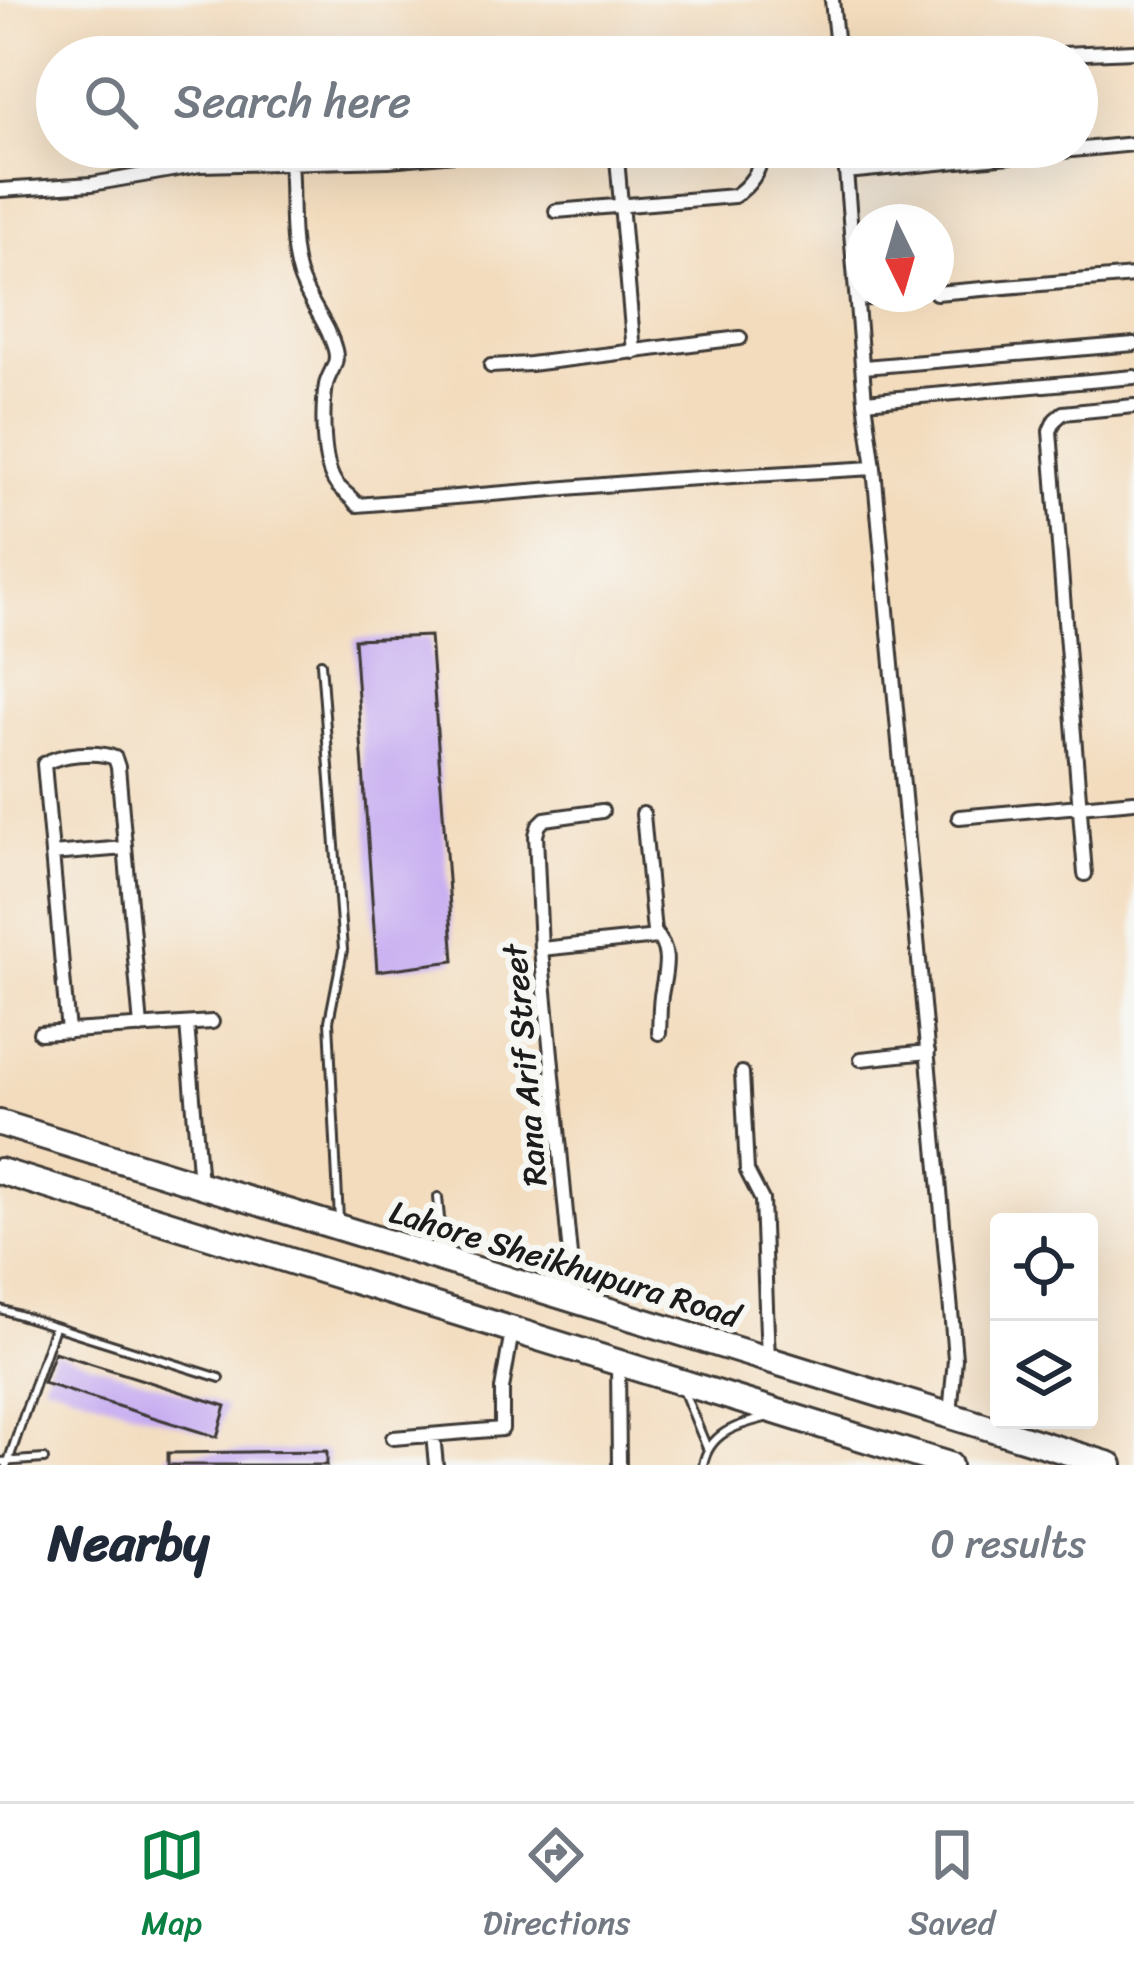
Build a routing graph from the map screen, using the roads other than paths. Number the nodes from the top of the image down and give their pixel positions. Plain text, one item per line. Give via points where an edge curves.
1 (832, 0) edge
2 (836, 36) edge
3 (1134, 51) edge
4 (1098, 53) edge
5 (1134, 144) edge
6 (1098, 148) edge
7 (178, 168) edge
8 (290, 168) edge
9 (618, 168) edge
10 (758, 168) edge
11 (846, 168) edge
12 (887, 168) edge
13 (846, 172) junction
14 (0, 190) edge
15 (849, 204) edge
16 (621, 206) junction
17 (556, 212) dead end
18 (1134, 276) edge
19 (954, 291) edge
20 (858, 312) edge
21 (740, 338) dead end
22 (1134, 344) edge
23 (634, 352) junction
24 (490, 366) dead end
25 (864, 367) junction
26 (1134, 377) edge
27 (865, 401) junction
28 (1134, 406) edge
29 (874, 468) junction
30 (321, 663) dead end
31 (1134, 801) edge
32 (1078, 806) junction
33 (602, 811) dead end
34 (644, 814) dead end
35 (959, 817) dead end
36 (125, 848) junction
37 (52, 854) junction
38 (1085, 874) dead end
39 (657, 937) junction
40 (541, 950) junction
41 (212, 1022) dead end
42 (187, 1024) junction
43 (141, 1027) junction
44 (68, 1032) junction
45 (659, 1033) dead end
46 (40, 1034) dead end
47 (928, 1052) junction
48 (861, 1059) dead end
49 (742, 1073) dead end
50 (0, 1123) edge
51 (0, 1171) edge
52 (200, 1185) junction
53 (438, 1197) dead end
54 (340, 1229) junction
55 (408, 1249) junction
56 (444, 1260) junction
57 (396, 1292) junction
58 (574, 1299) junction
59 (0, 1309) edge
60 (54, 1326) junction
61 (512, 1330) junction
62 (768, 1361) junction
63 (619, 1362) junction
64 (220, 1378) dead end
65 (676, 1380) junction
66 (786, 1414) junction
67 (950, 1415) junction
68 (433, 1435) junction
69 (393, 1438) dead end
70 (707, 1448) junction
71 (900, 1456) edge
72 (44, 1459) dead end
73 (5, 1463) edge
74 (436, 1465) edge
75 (619, 1465) edge
76 (703, 1465) edge
77 (950, 1465) edge
78 (1111, 1465) edge

1 - 2 street
3 - 4 street
5 - 6 street
7 - 14 street
8 - 29 street via 297,267 337,357 326,390 326,458 356,505
9 - 16 street
10 - 16 street via 734,196
11 - 13 street
12 - 13 street
13 - 15 street
16 - 17 street
16 - 23 street
18 - 19 street
20 - 25 street
21 - 23 street
22 - 25 street
23 - 24 street
25 - 27 street
26 - 27 street
27 - 29 street
28 - 32 street via 1063,413 1050,430
29 - 47 street
30 - 54 lane via 343,950 329,1022
31 - 32 street
32 - 35 street
32 - 38 street
33 - 40 street, Rana Arif Street via 539,825
34 - 39 street
36 - 37 street
36 - 37 street via 115,758 54,758 44,766
36 - 43 street
37 - 44 street
39 - 40 street
39 - 45 street via 667,971
40 - 58 street, Rana Arif Street
41 - 42 street
42 - 43 street
42 - 52 street
43 - 44 street
44 - 46 street
47 - 48 street
47 - 67 street via 955,1358
49 - 62 street via 747,1172 762,1200
50 - 52 highway, Lahore Sheikhupura Road
51 - 57 highway
52 - 54 highway, Lahore Sheikhupura Road
53 - 56 lane
54 - 55 highway, Lahore Sheikhupura Road
55 - 56 highway, Lahore Sheikhupura Road
55 - 57 highway
56 - 58 highway, Lahore Sheikhupura Road
57 - 61 highway
58 - 62 highway, Lahore Sheikhupura Road
59 - 60 lane
60 - 64 lane
60 - 73 lane
61 - 63 highway
61 - 68 street via 503,1429
62 - 67 highway, Lahore Sheikhupura Road
63 - 65 highway
63 - 75 street
65 - 66 highway
65 - 70 lane
66 - 70 lane via 731,1429
66 - 71 highway
67 - 78 highway, Lahore Sheikhupura Road
68 - 69 street
68 - 74 street
70 - 76 lane
71 - 77 highway
72 - 73 lane

